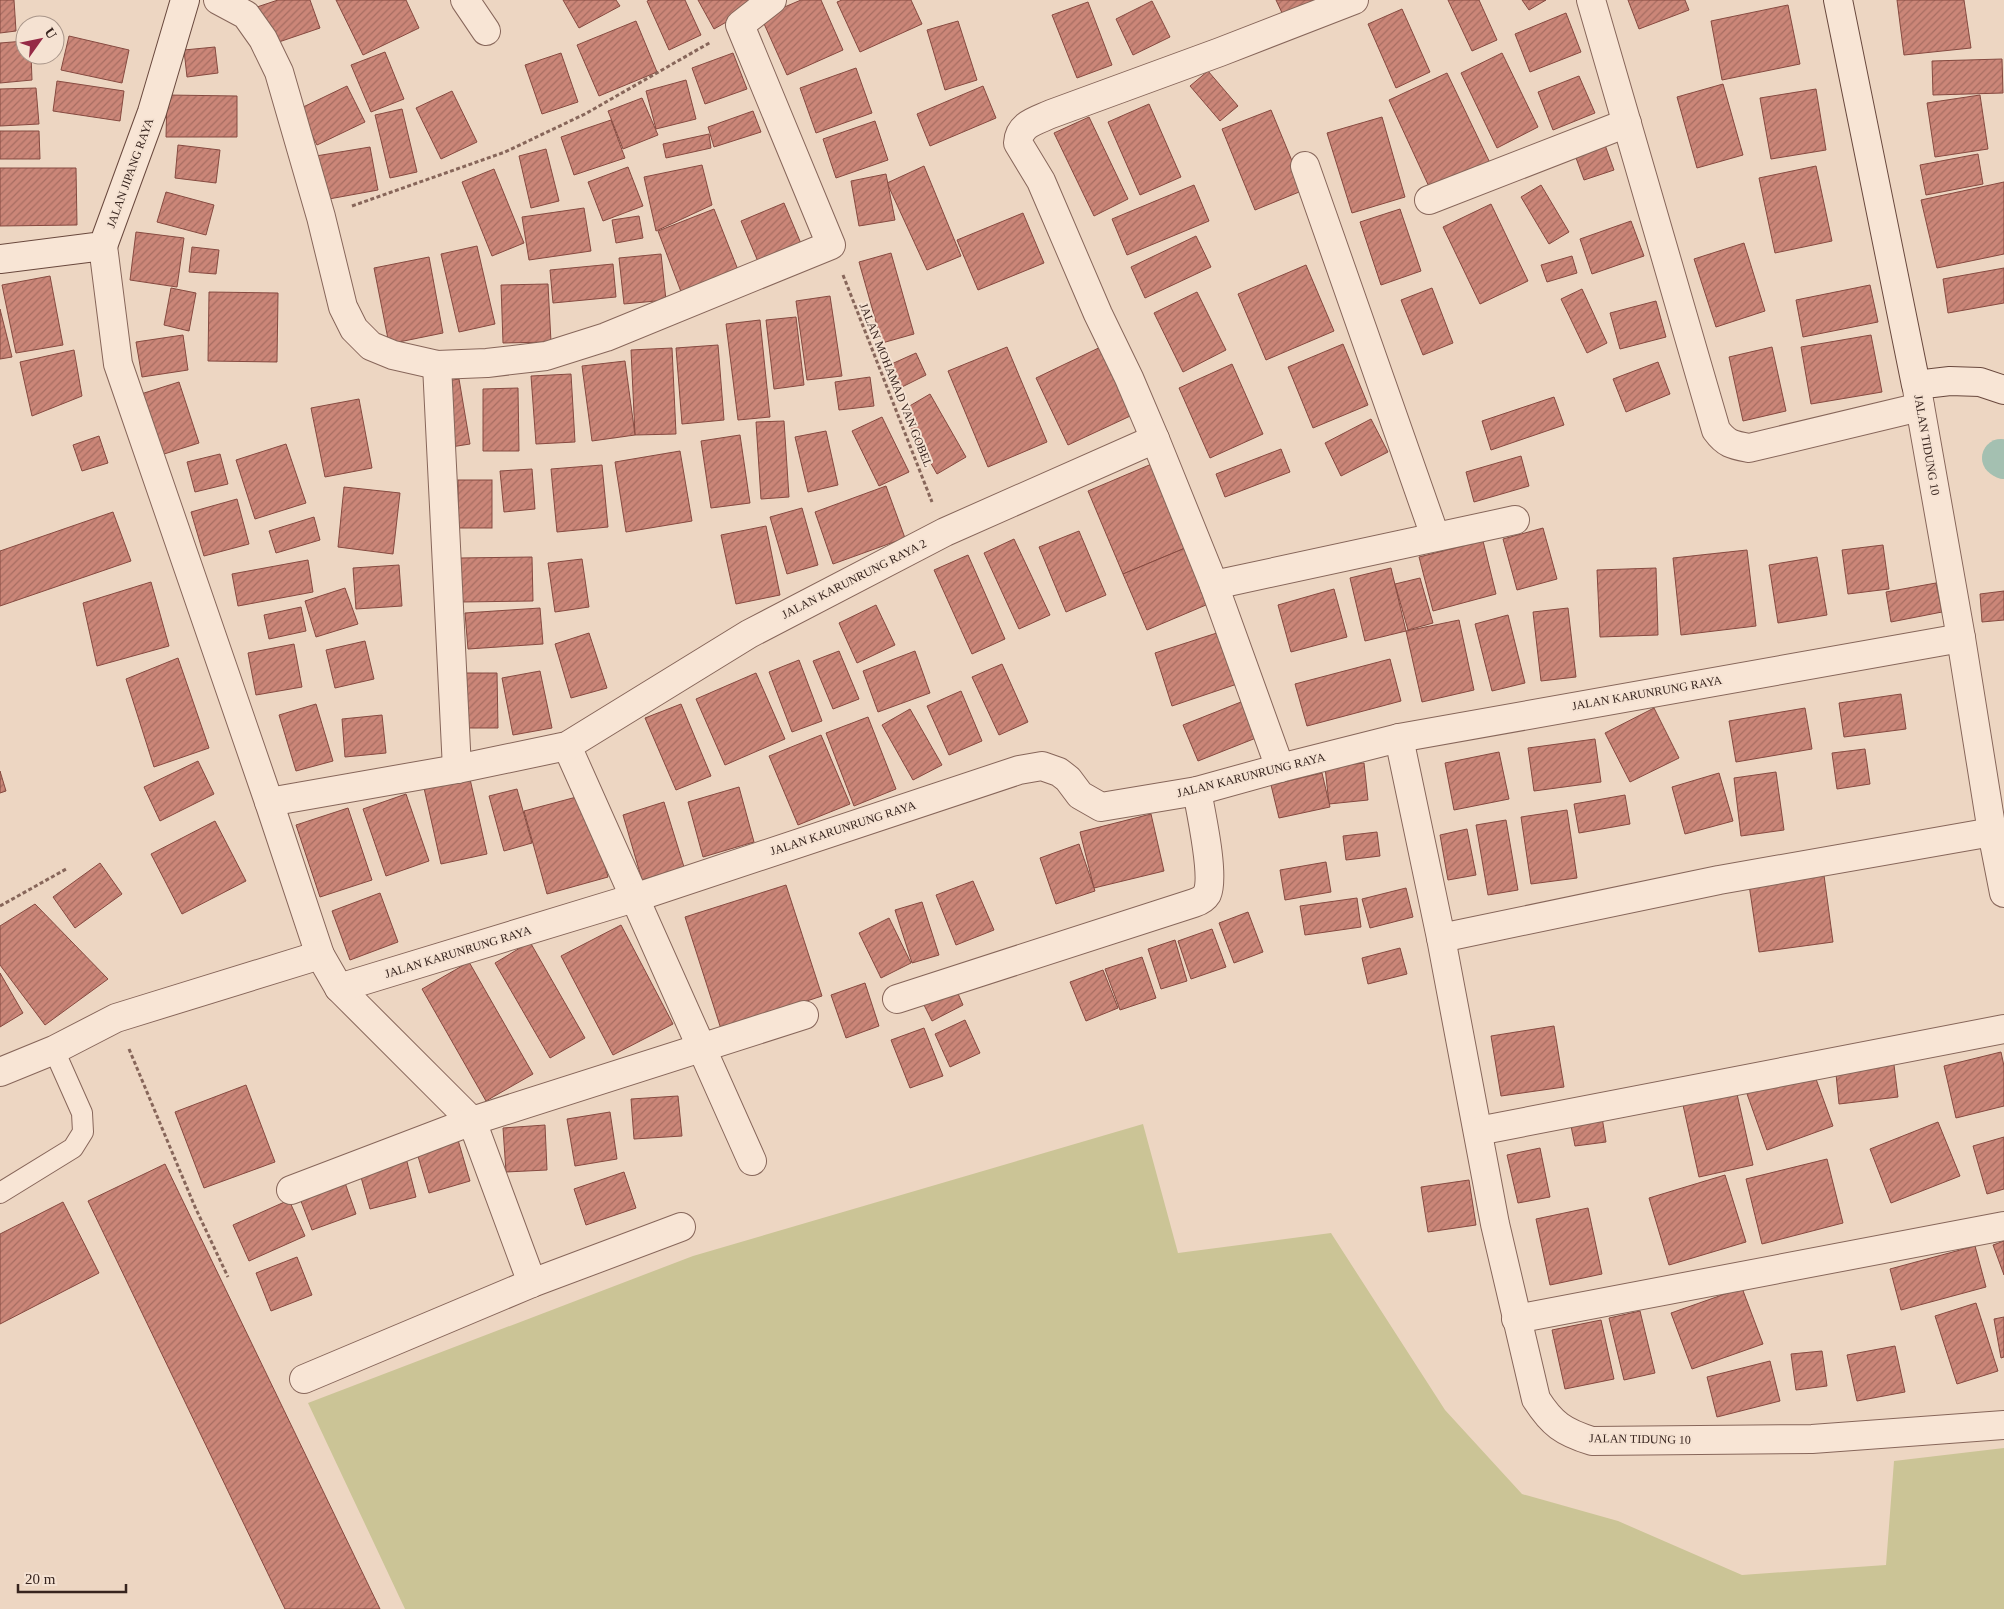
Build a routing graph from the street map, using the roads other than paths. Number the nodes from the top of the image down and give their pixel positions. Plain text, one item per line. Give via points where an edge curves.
1 (185, 0) edge
2 (218, 0) edge
3 (466, 0) edge
4 (772, 0) edge
5 (1354, 0) edge
6 (1591, 0) edge
7 (1838, 0) edge
8 (486, 31) dead end
9 (1626, 123) junction
10 (1305, 166) dead end
11 (1429, 200) dead end
12 (103, 246) junction
13 (0, 259) edge
14 (437, 365) junction
15 (2004, 390) edge
16 (1918, 396) junction
17 (1155, 439) junction
18 (1515, 520) dead end
19 (1435, 536) junction
20 (1214, 586) junction
21 (1961, 638) junction
22 (1399, 738) junction
23 (567, 746) junction
24 (1280, 768) junction
25 (456, 770) junction
26 (1197, 791) junction
27 (269, 802) junction
28 (1992, 832) junction
29 (2004, 893) edge
30 (634, 898) junction
31 (1441, 938) junction
32 (320, 955) junction
33 (339, 988) junction
34 (896, 999) dead end
35 (804, 1015) dead end
36 (2004, 1029) edge
37 (701, 1047) junction
38 (54, 1050) junction
39 (0, 1072) edge
40 (472, 1121) junction
41 (1478, 1131) junction
42 (752, 1161) dead end
43 (291, 1190) dead end
44 (0, 1193) edge
45 (2004, 1226) edge
46 (681, 1227) dead end
47 (532, 1283) junction
48 (1516, 1319) junction
49 (304, 1378) dead end
50 (2004, 1425) edge

1 - 12 street, JALAN JIPANG RAYA via 152,112
2 - 14 street via 246,15 263,39 278,72 343,307 354,329 371,346 393,355
3 - 8 street
4 - 14 street via 740,25 831,244 606,337 546,356
5 - 17 street via 1051,114 1024,126 1020,132 1018,143 1041,182
6 - 9 street
7 - 16 street, JALAN TIDUNG 10
9 - 11 street
9 - 16 street via 1716,430 1723,440 1749,448
10 - 19 street
12 - 13 street
12 - 27 street via 118,364
14 - 25 street
15 - 16 street via 1980,382 1950,381
16 - 21 street, JALAN TIDUNG 10
17 - 20 street
17 - 23 street, JALAN KARUNRUNG RAYA 2 via 944,532 749,634
18 - 19 street
19 - 20 street
20 - 24 street
21 - 22 street, JALAN KARUNRUNG RAYA
21 - 28 street, JALAN TIDUNG 10
22 - 24 street, JALAN KARUNRUNG RAYA
22 - 31 street, JALAN TIDUNG 10
23 - 25 street, JALAN KARUNRUNG RAYA 2
23 - 30 street
24 - 26 street, JALAN KARUNRUNG RAYA
25 - 27 street, JALAN KARUNRUNG RAYA 2
26 - 30 street, JALAN KARUNRUNG RAYA via 1101,807 1080,795 1059,772 1042,766 1019,770
26 - 34 street via 1210,877 1204,899
27 - 32 street
28 - 29 street, JALAN TIDUNG 10
28 - 31 street via 1719,880
30 - 33 street, JALAN KARUNRUNG RAYA
30 - 37 street
31 - 41 street, JALAN TIDUNG 10
32 - 33 street
32 - 38 street via 116,1018
33 - 40 street
35 - 37 street
36 - 41 street
37 - 40 street
37 - 42 street
38 - 39 street
38 - 44 lane via 82,1113 83,1132 72,1148
40 - 43 street
40 - 47 street
41 - 48 street, JALAN TIDUNG 10
45 - 48 street
46 - 47 street
47 - 49 street
48 - 50 street, JALAN TIDUNG 10 via 1536,1399 1545,1414 1573,1435 1592,1440 1812,1439

